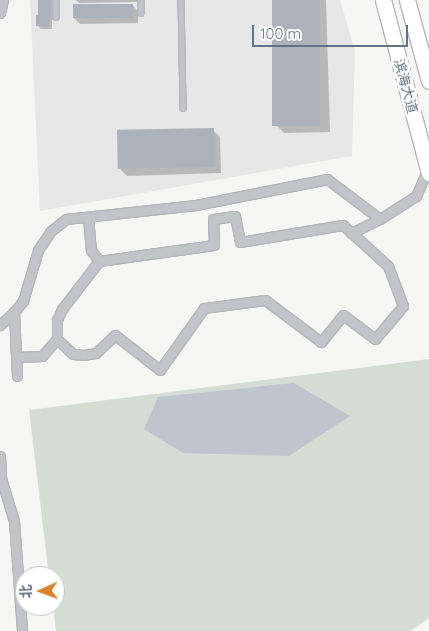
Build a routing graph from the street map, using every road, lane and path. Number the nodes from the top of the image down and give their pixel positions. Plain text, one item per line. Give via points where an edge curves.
1 (3, 0) edge
2 (56, 0) edge
3 (141, 0) edge
4 (181, 0) edge
5 (382, 0) edge
6 (407, 0) edge
7 (0, 13) edge
8 (141, 13) dead end
9 (56, 17) dead end
10 (429, 81) edge
11 (182, 108) dead end
12 (429, 171) edge
13 (222, 201) junction
14 (88, 217) junction
15 (224, 217) junction
16 (380, 219) junction
17 (352, 233) junction
18 (99, 261) junction
19 (14, 312) junction
20 (0, 325) edge
21 (58, 339) junction
22 (16, 357) junction
23 (17, 376) dead end
24 (0, 456) edge
25 (22, 631) edge

1 - 7 street
2 - 9 lane
3 - 8 lane
4 - 11 lane
5 - 12 highway, 滨海大道
6 - 10 highway, 滨海大道
12 - 16 street via 416,196
13 - 14 street
13 - 15 street
13 - 16 street via 327,179
14 - 18 street via 91,250
14 - 19 street via 66,220 51,231 38,250 23,301
15 - 17 street via 235,216 240,242 343,226
15 - 18 street via 213,219 214,245
16 - 17 street
17 - 21 street via 388,266 402,306 375,339 343,315 321,342 265,300 204,308 160,370 115,335 96,353 84,355 73,354
18 - 21 street via 62,309 57,320
19 - 20 street
19 - 22 street
21 - 22 street via 42,356
22 - 23 street
24 - 25 street via 1,478 14,521

